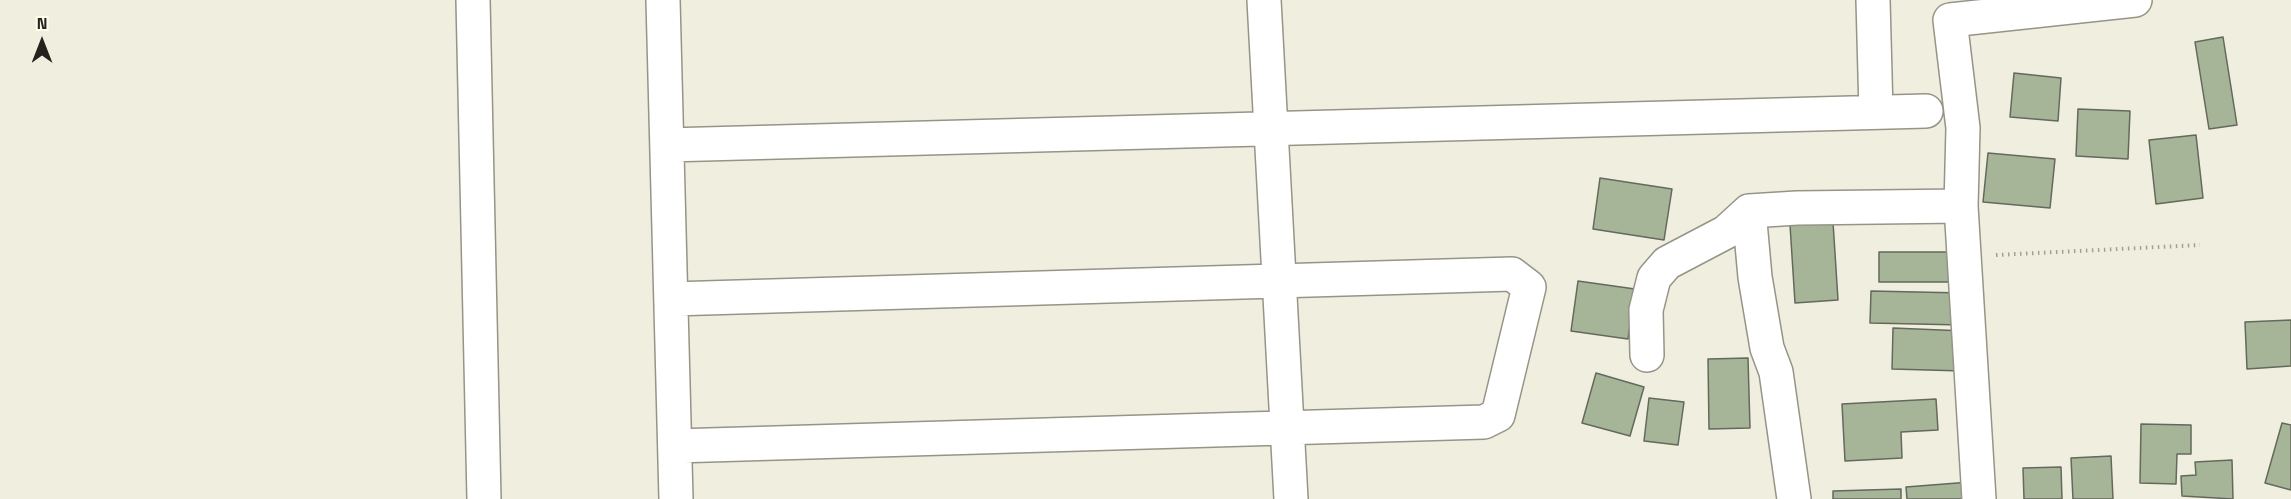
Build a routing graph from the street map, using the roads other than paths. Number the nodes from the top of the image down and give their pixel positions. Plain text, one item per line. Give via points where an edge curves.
1 (473, 0) edge
2 (663, 0) edge
3 (1264, 0) edge
4 (1873, 0) edge
5 (2135, 0) edge
6 (1926, 111) dead end
7 (1876, 112) junction
8 (1269, 130) junction
9 (667, 145) junction
10 (1961, 206) junction
11 (1749, 212) junction
12 (1280, 279) junction
13 (671, 299) junction
14 (1647, 355) dead end
15 (1287, 427) junction
16 (675, 446) junction
17 (483, 499) edge
18 (676, 499) edge
19 (1291, 499) edge
20 (1794, 499) edge
21 (1979, 499) edge

1 - 17 street
2 - 9 street
3 - 8 street
4 - 7 street
5 - 10 street via 1950,20 1963,128
6 - 7 street
7 - 8 street
8 - 9 street
8 - 12 street
9 - 13 street
10 - 11 street
10 - 21 street
11 - 14 street via 1726,232 1667,263 1654,278 1646,310
11 - 20 street via 1761,317 1776,372
12 - 13 street
12 - 15 street
12 - 15 street via 1512,274 1529,287 1498,415 1484,422
13 - 16 street
15 - 16 street
15 - 19 street
16 - 18 street

